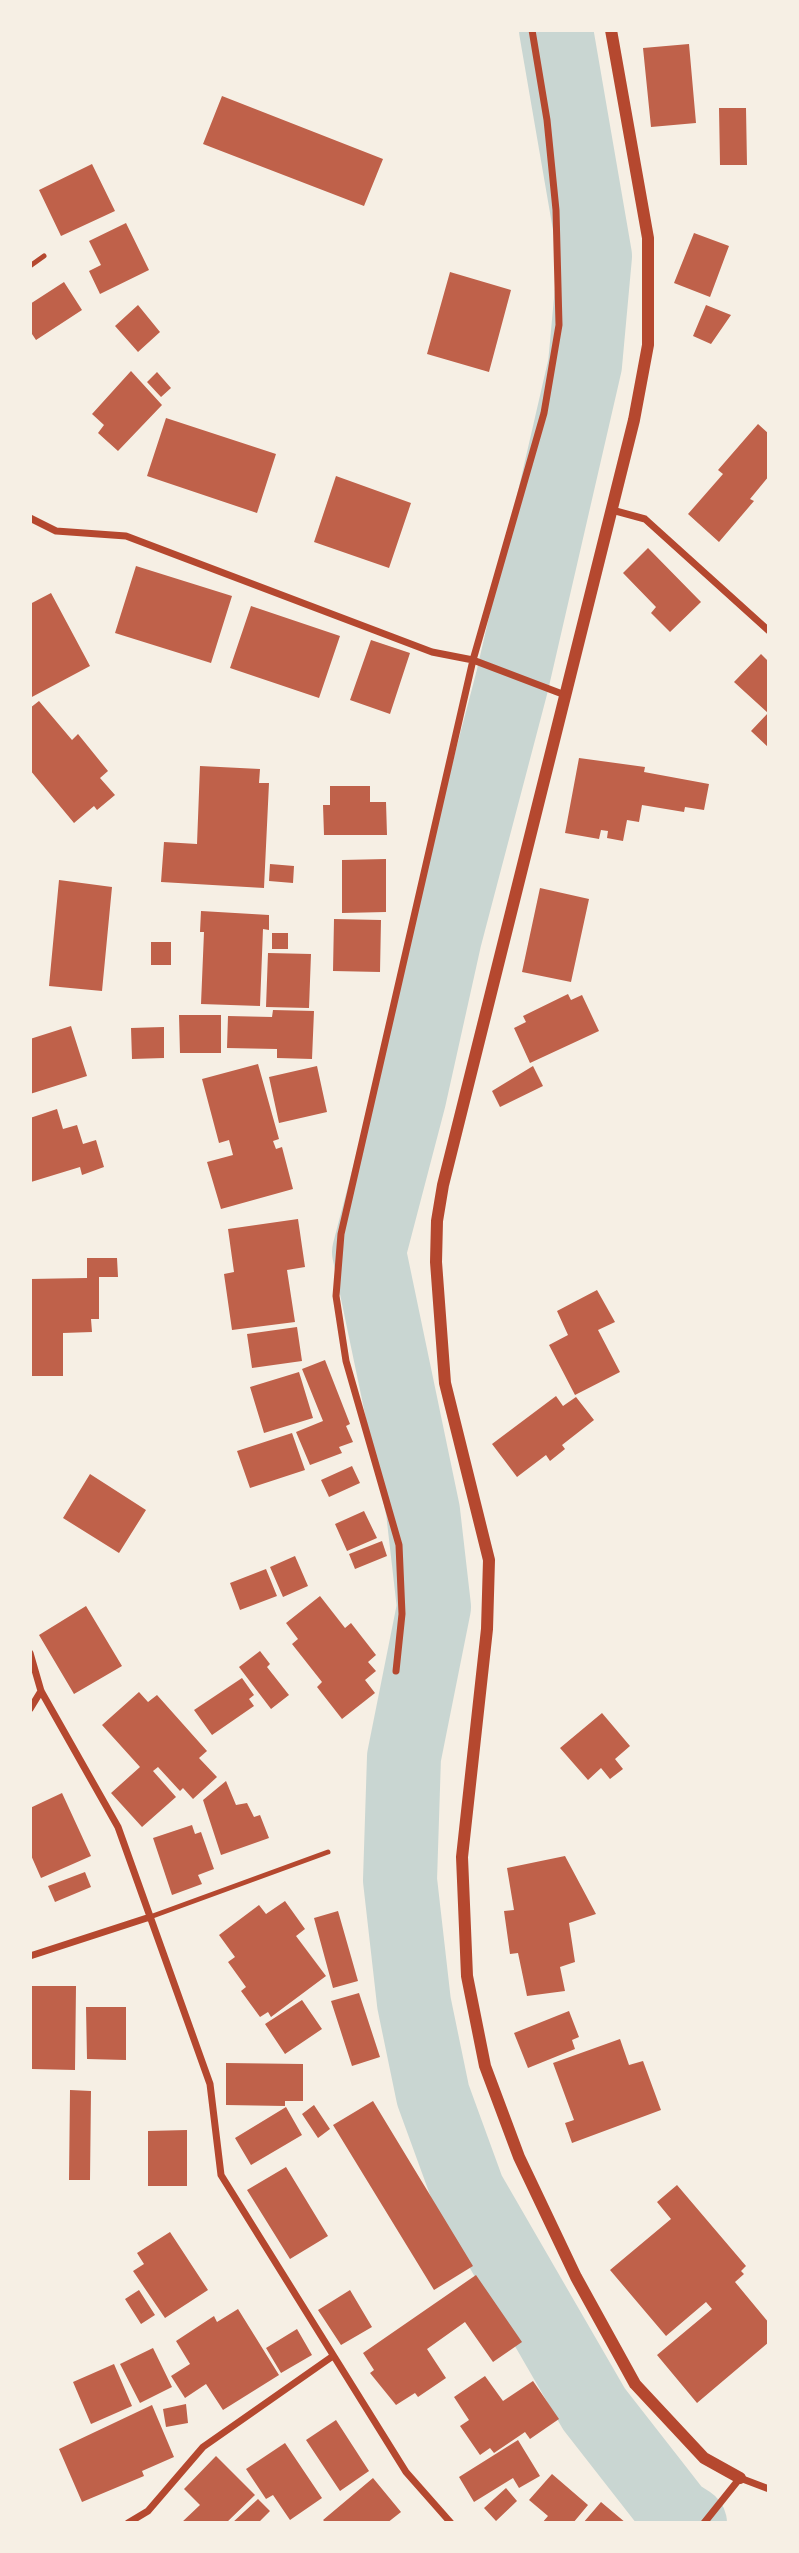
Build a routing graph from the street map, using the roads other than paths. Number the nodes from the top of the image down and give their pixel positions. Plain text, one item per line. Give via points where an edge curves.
1 (532, 30) edge
2 (611, 30) edge
3 (44, 256) dead end
4 (30, 266) edge
5 (612, 510) junction
6 (30, 517) edge
7 (769, 631) edge
8 (473, 660) junction
9 (565, 695) junction
10 (30, 1653) edge
11 (396, 1671) dead end
12 (41, 1691) junction
13 (30, 1709) edge
14 (328, 1853) dead end
15 (150, 1917) junction
16 (30, 1956) edge
17 (333, 2356) junction
18 (740, 2478) junction
19 (769, 2489) edge
20 (128, 2523) edge
21 (451, 2523) edge
22 (704, 2523) edge

1 - 8 street via 556,210 559,325 544,414
2 - 5 street via 648,238 649,345
3 - 4 lane
5 - 7 street via 645,519
5 - 9 street
6 - 8 street via 56,531 126,536 432,652
8 - 9 street
8 - 11 street via 341,1234 337,1283 346,1362 399,1545 402,1614
9 - 18 street via 437,1221 445,1383 489,1560 487,1629 462,1857 467,1976 485,2066 519,2157 583,2289 635,2384 704,2458
10 - 12 street
12 - 13 street
12 - 15 street via 118,1827
14 - 15 lane
15 - 16 street
15 - 17 street via 210,2084 221,2175
17 - 20 street via 203,2447 148,2511
17 - 21 street via 406,2472
18 - 19 street
18 - 22 street

